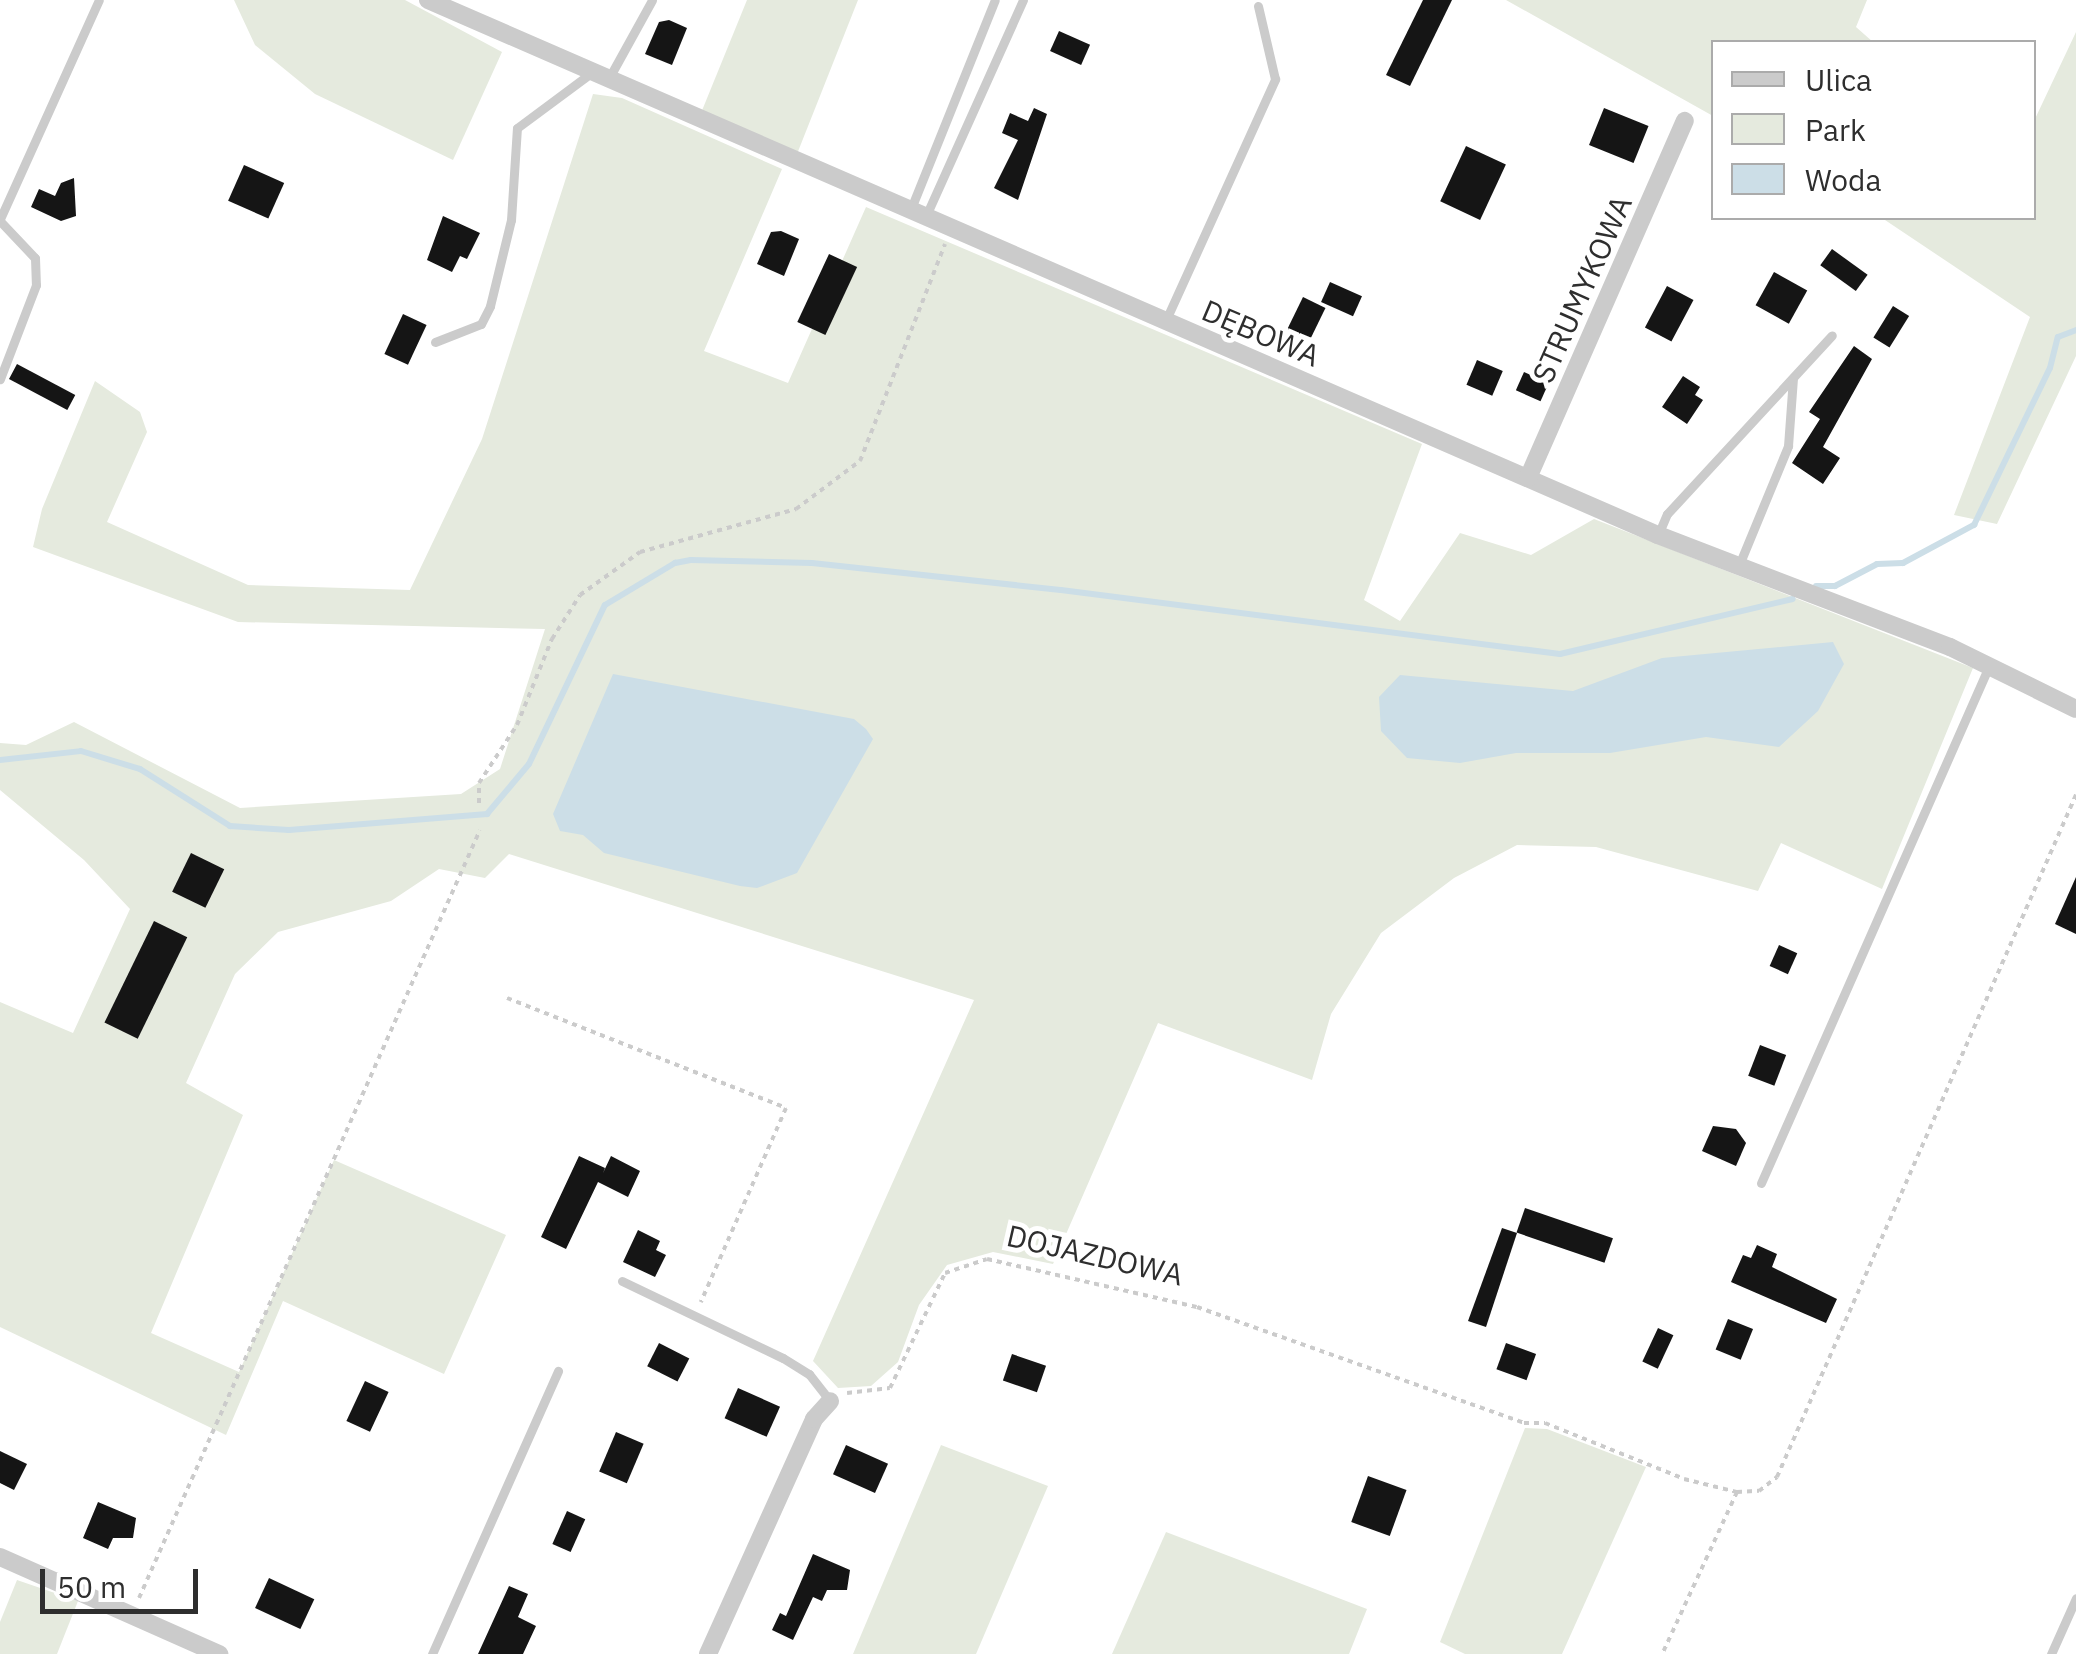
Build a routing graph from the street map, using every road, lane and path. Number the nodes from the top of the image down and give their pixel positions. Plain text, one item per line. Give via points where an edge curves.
1 (100, 0) edge
2 (652, 0) edge
3 (996, 0) edge
4 (1023, 0) edge
5 (441, 3) edge
6 (1258, 6) dead end
7 (599, 77) junction
8 (1686, 121) dead end
9 (917, 217) junction
10 (0, 220) edge
11 (951, 229) junction
12 (1165, 322) junction
13 (1832, 335) dead end
14 (435, 342) dead end
15 (1793, 378) junction
16 (0, 380) edge
17 (1528, 478) junction
18 (1658, 535) junction
19 (1739, 565) junction
20 (1990, 666) junction
21 (2076, 709) edge
22 (2076, 796) edge
23 (479, 803) dead end
24 (480, 830) dead end
25 (507, 998) dead end
26 (1761, 1183) dead end
27 (622, 1281) dead end
28 (695, 1315) junction
29 (558, 1371) dead end
30 (830, 1401) junction
31 (1737, 1492) junction
32 (0, 1557) edge
33 (2076, 1598) edge
34 (131, 1616) junction
35 (219, 1654) edge
36 (432, 1654) edge
37 (708, 1654) edge
38 (1662, 1654) edge
39 (2052, 1654) edge

1 - 10 lane
2 - 7 lane
3 - 9 lane
4 - 9 lane
5 - 7 street, DĘBOWA
6 - 12 lane via 1274,79
7 - 9 street, DĘBOWA
7 - 14 lane via 518,128 511,220 490,306 481,324
8 - 17 street, STRUMYKOWA
9 - 11 street, DĘBOWA
10 - 16 lane via 35,258 36,285
11 - 12 street, DĘBOWA
11 - 23 path via 860,461 796,509 640,552 580,595 552,639 517,725 479,783
12 - 17 street, DĘBOWA
13 - 15 lane
15 - 18 lane via 1667,514
15 - 19 lane via 1788,446
17 - 18 street, DĘBOWA
18 - 19 street, DĘBOWA
19 - 20 street, DĘBOWA
20 - 21 street, DĘBOWA
20 - 26 lane
22 - 31 path via 1777,1477 1759,1491
24 - 34 path
25 - 28 path via 786,1108
27 - 28 lane
28 - 30 lane via 809,1374
29 - 36 lane
30 - 31 path, DOJAZDOWA via 890,1388 945,1273 986,1259 1197,1307
30 - 37 street via 814,1419
31 - 38 path
32 - 34 street
33 - 39 lane
34 - 35 street

